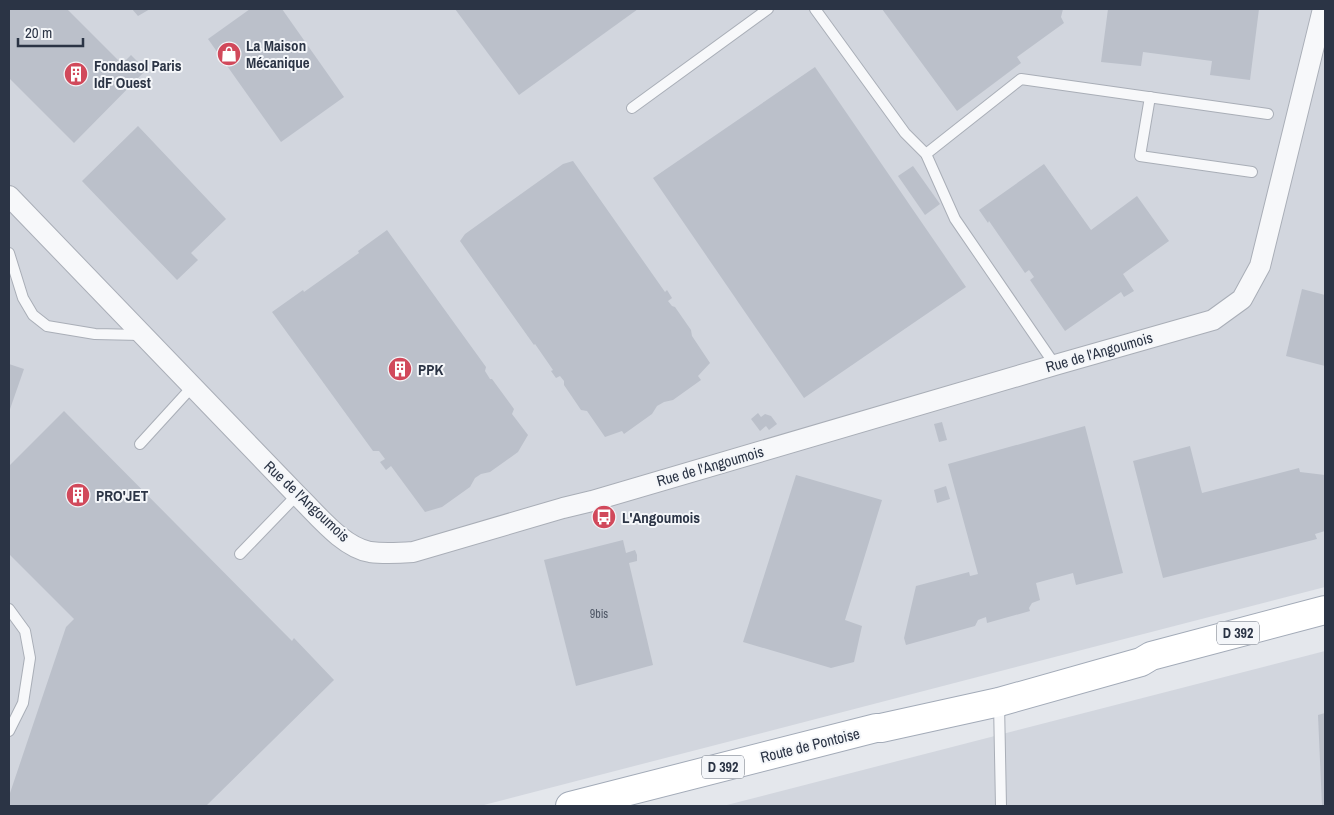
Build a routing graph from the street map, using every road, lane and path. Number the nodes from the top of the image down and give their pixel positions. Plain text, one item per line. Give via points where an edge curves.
1 (768, 9) edge
2 (816, 9) edge
3 (1323, 9) edge
4 (1150, 97) junction
5 (632, 108) dead end
6 (1268, 114) dead end
7 (926, 154) junction
8 (1252, 172) dead end
9 (9, 196) edge
10 (9, 253) edge
11 (12, 275) edge
12 (142, 336) junction
13 (1055, 364) junction
14 (192, 387) junction
15 (140, 444) dead end
16 (297, 495) junction
17 (240, 554) dead end
18 (9, 609) edge
19 (1325, 610) edge
20 (1151, 656) junction
21 (999, 702) junction
22 (876, 728) junction
23 (9, 730) edge
24 (570, 806) edge
25 (1001, 806) edge

1 - 5 lane
2 - 7 lane via 905,133
3 - 13 street, Rue de l'Angoumois via 1260,266 1242,299 1213,320
4 - 6 lane
4 - 7 lane via 1021,79
4 - 8 lane via 1140,156
7 - 13 lane via 955,219
9 - 12 street, Rue de l'Angoumois
10 - 11 lane
11 - 12 lane via 33,315 46,326 95,334
12 - 14 street, Rue de l'Angoumois
13 - 16 street, Rue de l'Angoumois via 413,552 368,552 344,540
14 - 15 lane
14 - 16 street, Rue de l'Angoumois
16 - 17 lane
18 - 23 lane via 25,631 30,658 23,703
19 - 20 main road, Route de Pontoise / D 392
20 - 21 main road, Route de Pontoise / D 392 via 1141,662
20 - 22 main road, Route de Pontoise / D 392 via 995,689 880,724
21 - 22 main road, Route de Pontoise / D 392
21 - 25 lane
22 - 24 main road, Route de Pontoise / D 392

